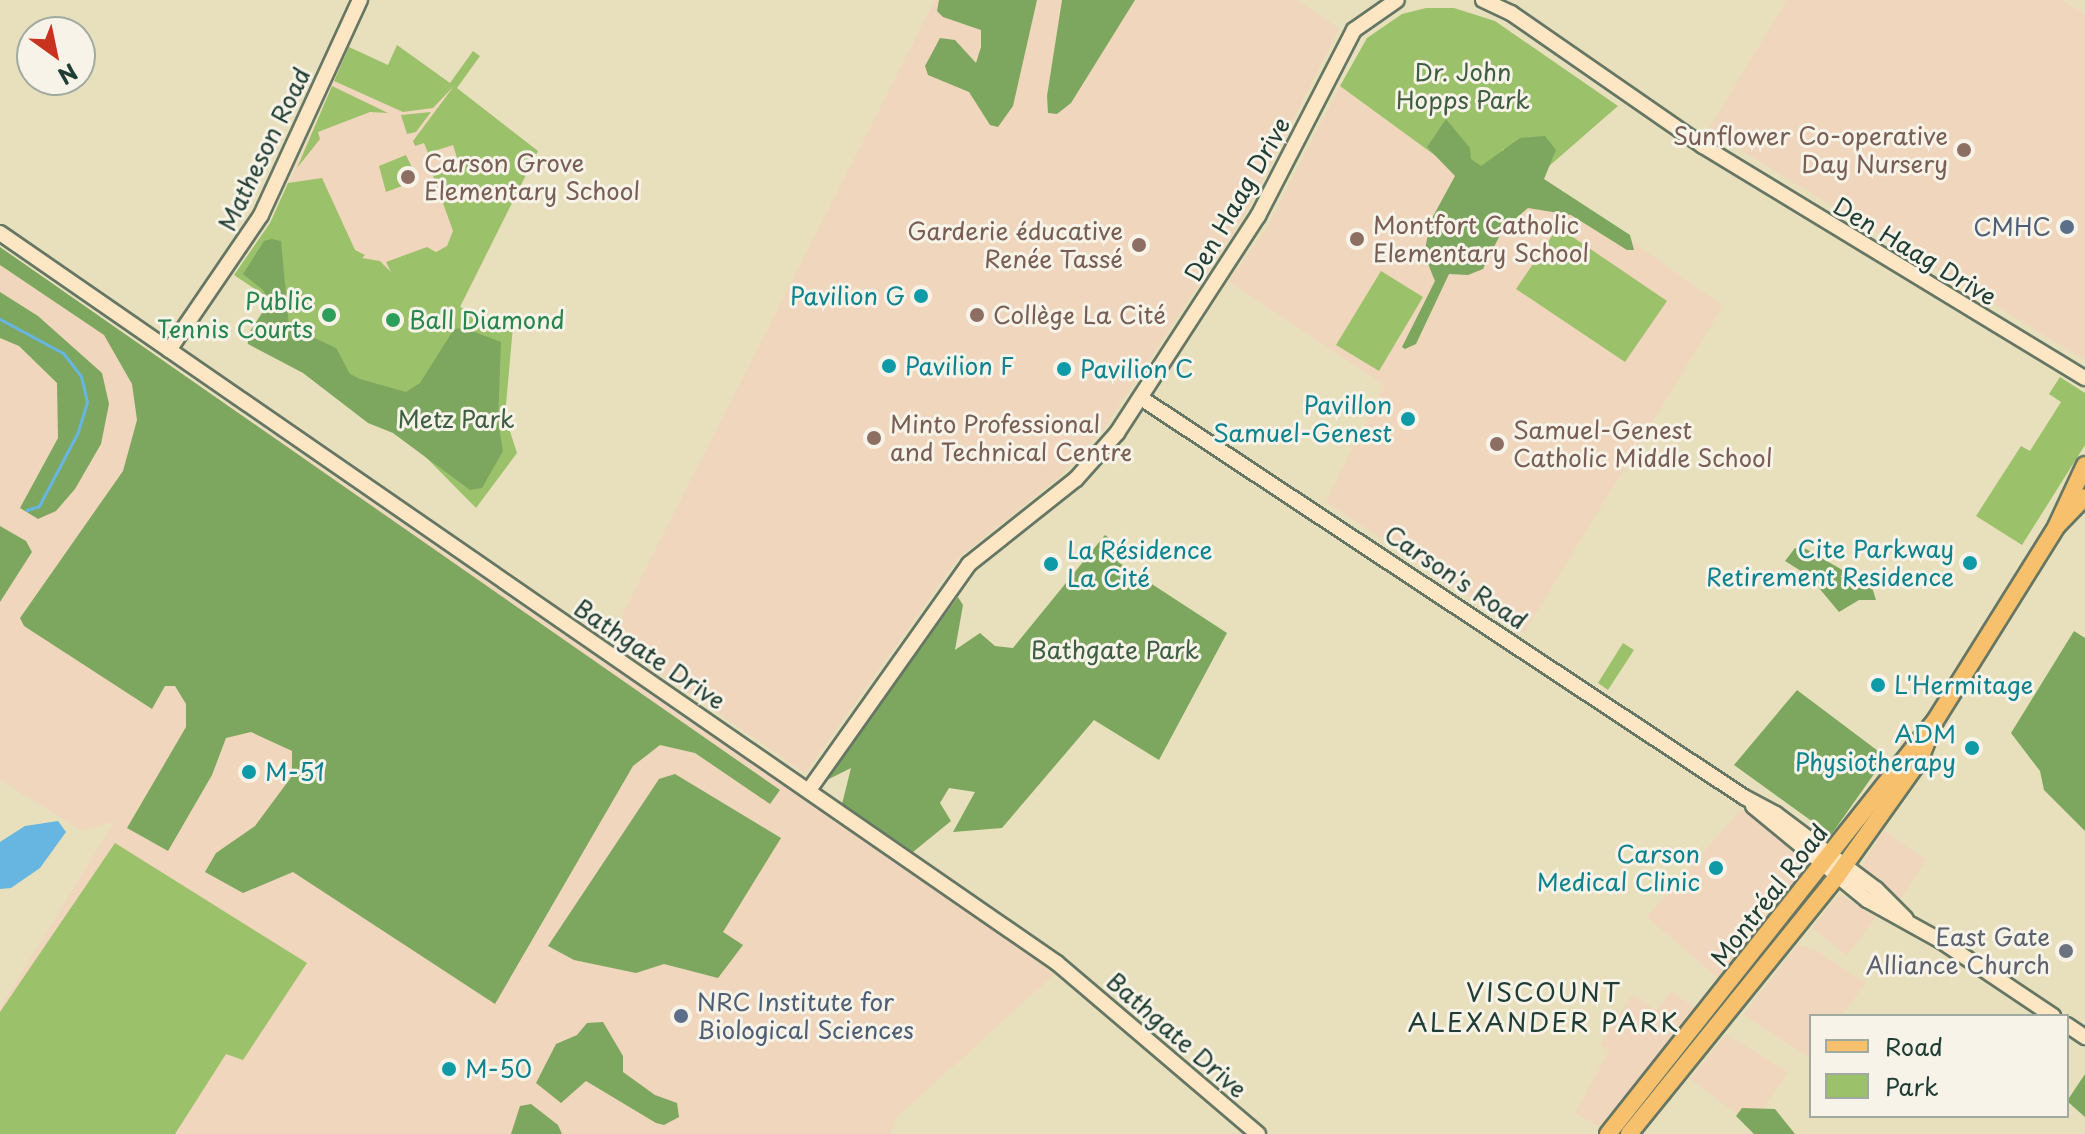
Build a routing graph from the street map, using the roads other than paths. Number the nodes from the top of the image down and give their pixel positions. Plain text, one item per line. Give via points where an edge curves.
1 (360, 0) edge
2 (1397, 0) edge
3 (1483, 0) edge
4 (0, 233) edge
5 (169, 350) junction
6 (2085, 378) edge
7 (1141, 398) junction
8 (2085, 465) edge
9 (2085, 497) edge
10 (2057, 526) junction
11 (809, 790) junction
12 (1834, 865) junction
13 (2050, 1014) edge
14 (1258, 1134) edge
15 (1608, 1134) edge
16 (1629, 1134) edge

1 - 5 street, Matheson Road via 261,215
2 - 7 street, Den Haag Drive via 1354,30 1258,216
3 - 6 street, Den Haag Drive via 1523,21 1703,146
4 - 5 street, Bathgate Drive
5 - 11 street, Bathgate Drive
7 - 11 street, Den Haag Drive via 1076,479 969,564
7 - 12 street, Carson's Road via 1744,797
8 - 10 main road, Montréal Road
9 - 10 main road, Montréal Road
10 - 12 main road, Montréal Road via 1935,721 1919,761
11 - 14 street, Bathgate Drive via 1092,990
12 - 13 street, Carson's Road
12 - 15 main road, Montréal Road
12 - 16 main road, Montréal Road

